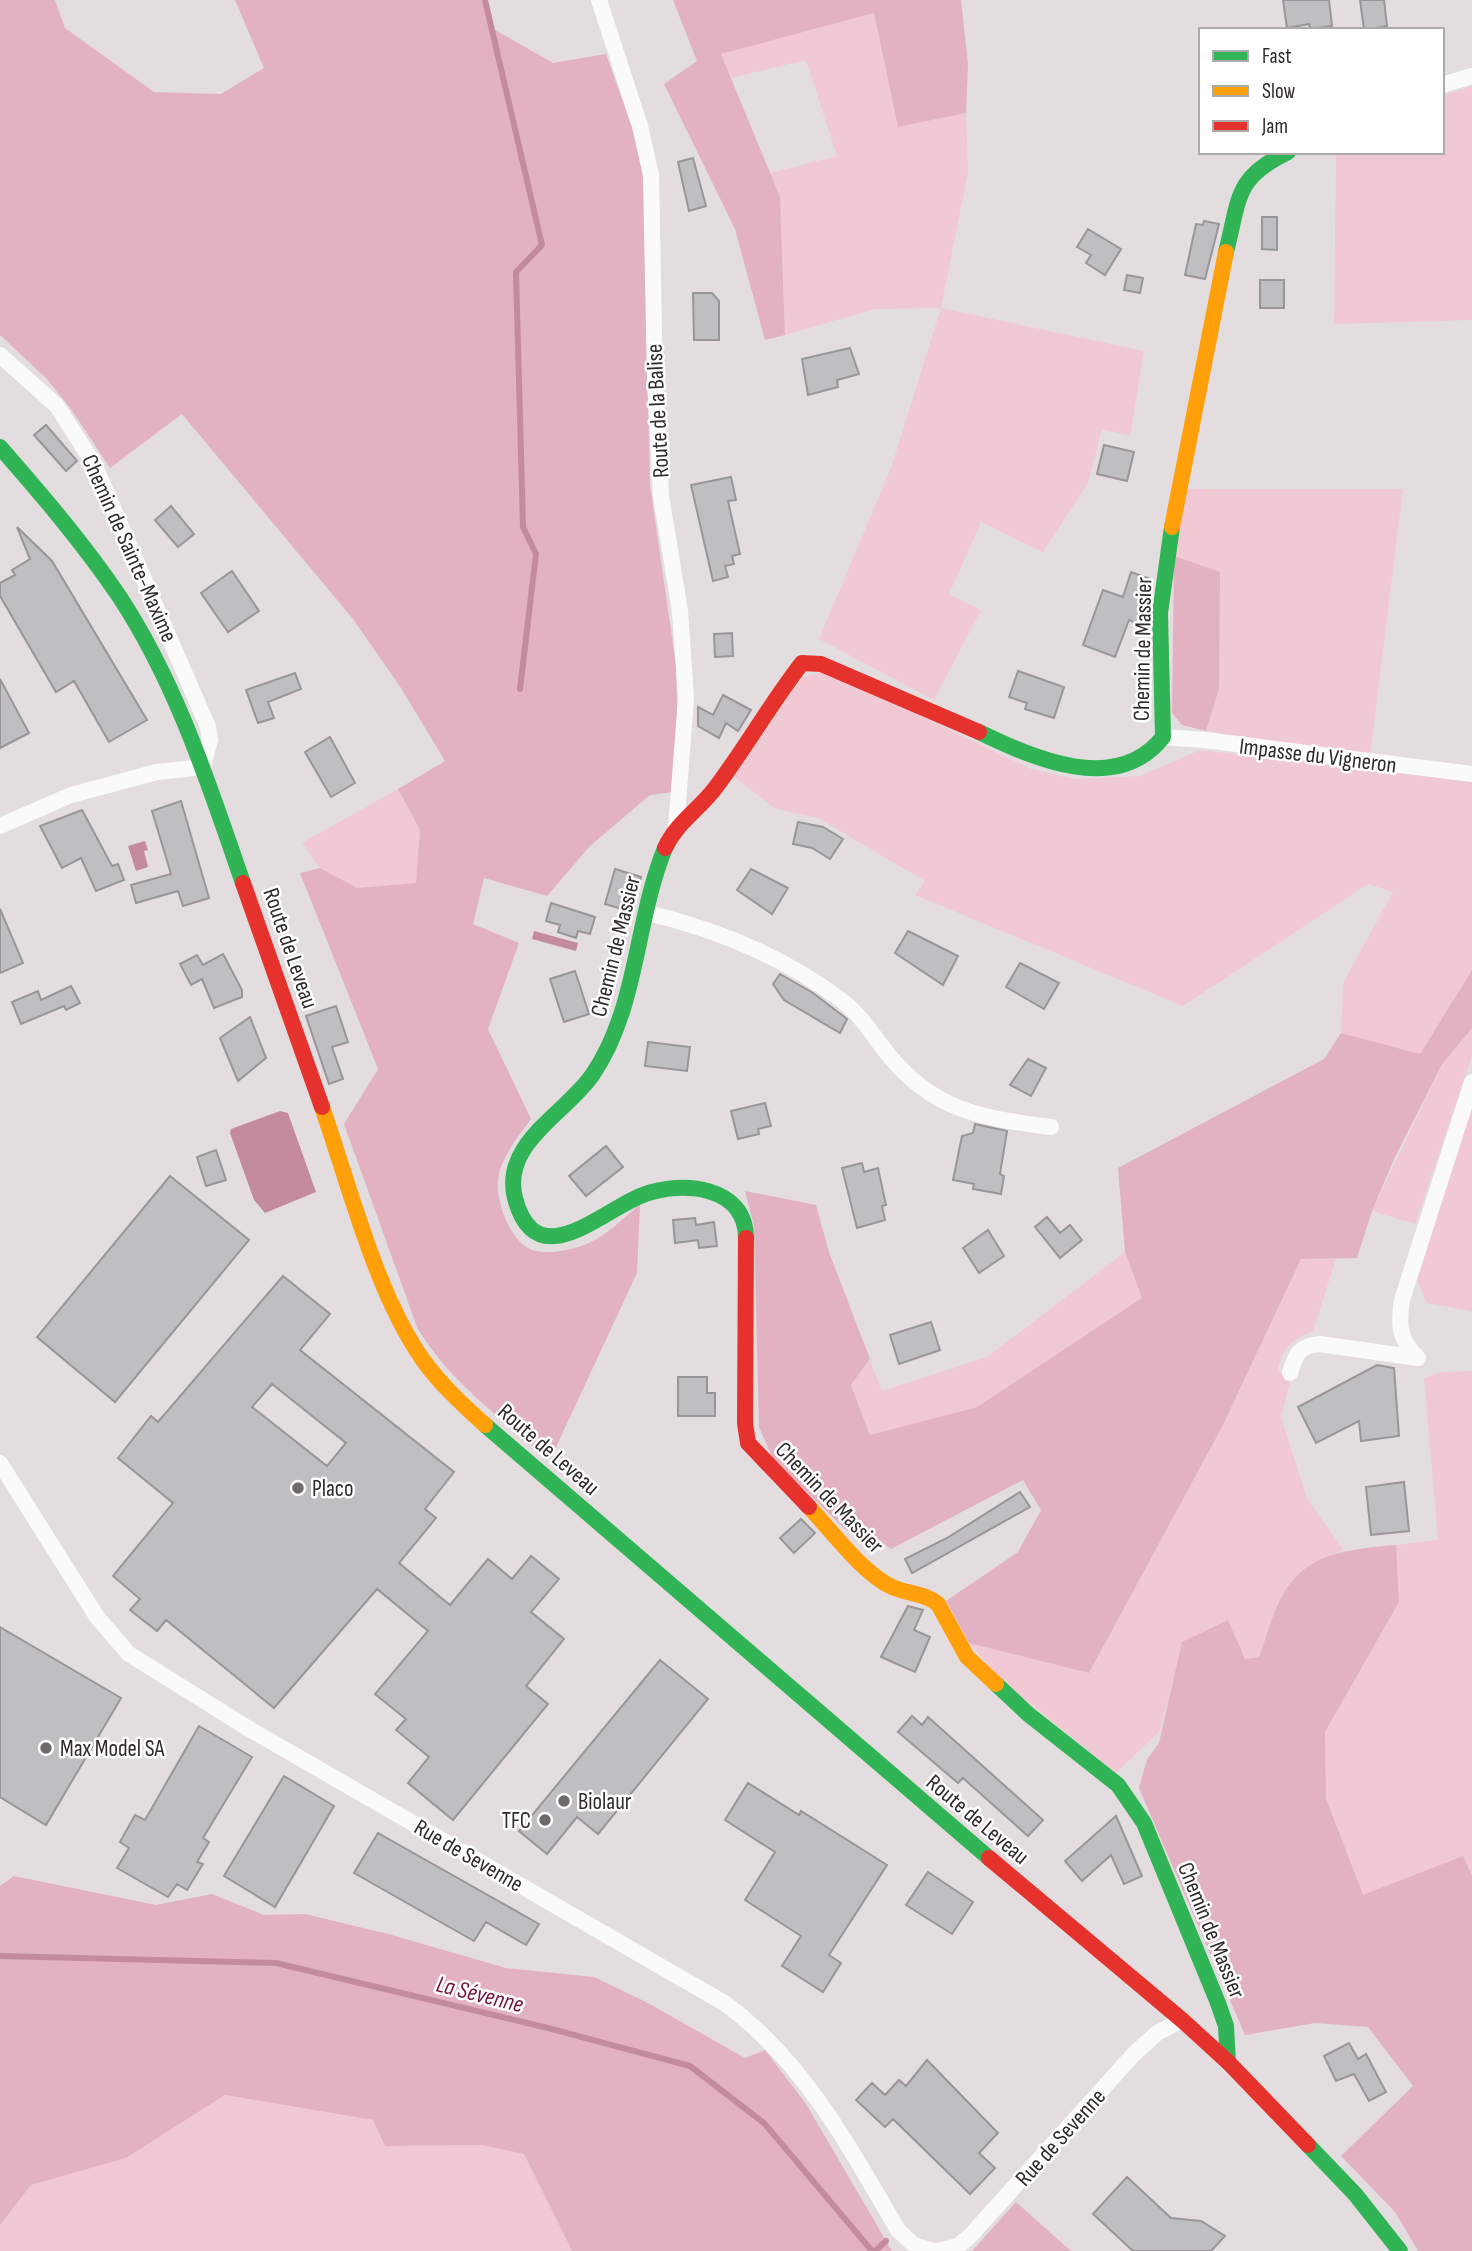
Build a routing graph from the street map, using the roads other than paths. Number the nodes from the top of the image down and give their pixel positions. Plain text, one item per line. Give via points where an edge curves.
1 (599, 0) edge
2 (1472, 76) edge
3 (1444, 84) edge
4 (1284, 154) edge
5 (0, 355) edge
6 (0, 447) edge
7 (1163, 737) junction
8 (203, 767) junction
9 (1472, 774) edge
10 (0, 826) edge
11 (676, 828) junction
12 (648, 913) junction
13 (1472, 1082) edge
14 (1051, 1127) dead end
15 (1290, 1373) dead end
16 (0, 1463) edge
17 (1182, 2020) junction
18 (1228, 2062) junction
19 (935, 2251) edge
20 (1400, 2251) edge

1 - 11 street, Route de la Balise via 640,126 650,175 661,496 680,611 686,699
2 - 3 street
4 - 7 street, Chemin de Massier via 1261,164 1245,181 1221,269 1168,547 1160,613
5 - 8 street, Chemin de Sainte-Maxime via 57,406 94,464 208,727 210,740
6 - 8 street, Route de Leveau via 70,527 120,598 166,680
7 - 9 street, Impasse du Vigneron
7 - 11 street, Chemin de Massier via 1143,758 1094,766 1065,765 809,661 786,683 704,804
8 - 10 street via 157,772 71,795
8 - 17 street, Route de Leveau via 386,1291 420,1360 476,1417
11 - 12 street, Chemin de Massier via 657,870
12 - 14 street via 707,927 758,949 841,1000 918,1084 948,1105 992,1119
12 - 18 street, Chemin de Massier via 628,1002 612,1042 567,1106 532,1138 513,1165 510,1178 518,1210 538,1235 550,1237 584,1230 629,1201 659,1190 699,1189 726,1195 734,1202 746,1231 744,1423 748,1443 859,1563 892,1587 938,1604 967,1657 1028,1714 1118,1785 1144,1823 1218,2003 1226,2026
13 - 15 street via 1402,1300 1400,1332 1418,1359 1306,1345 1297,1351
16 - 19 street, Rue de Sevenne via 102,1625 129,1654 246,1727 726,2004 773,2043 814,2090 898,2230 914,2245
17 - 18 street, Route de Leveau
17 - 19 street, Rue de Sevenne via 1141,2048 970,2236 958,2246
18 - 20 street, Route de Leveau via 1355,2194

